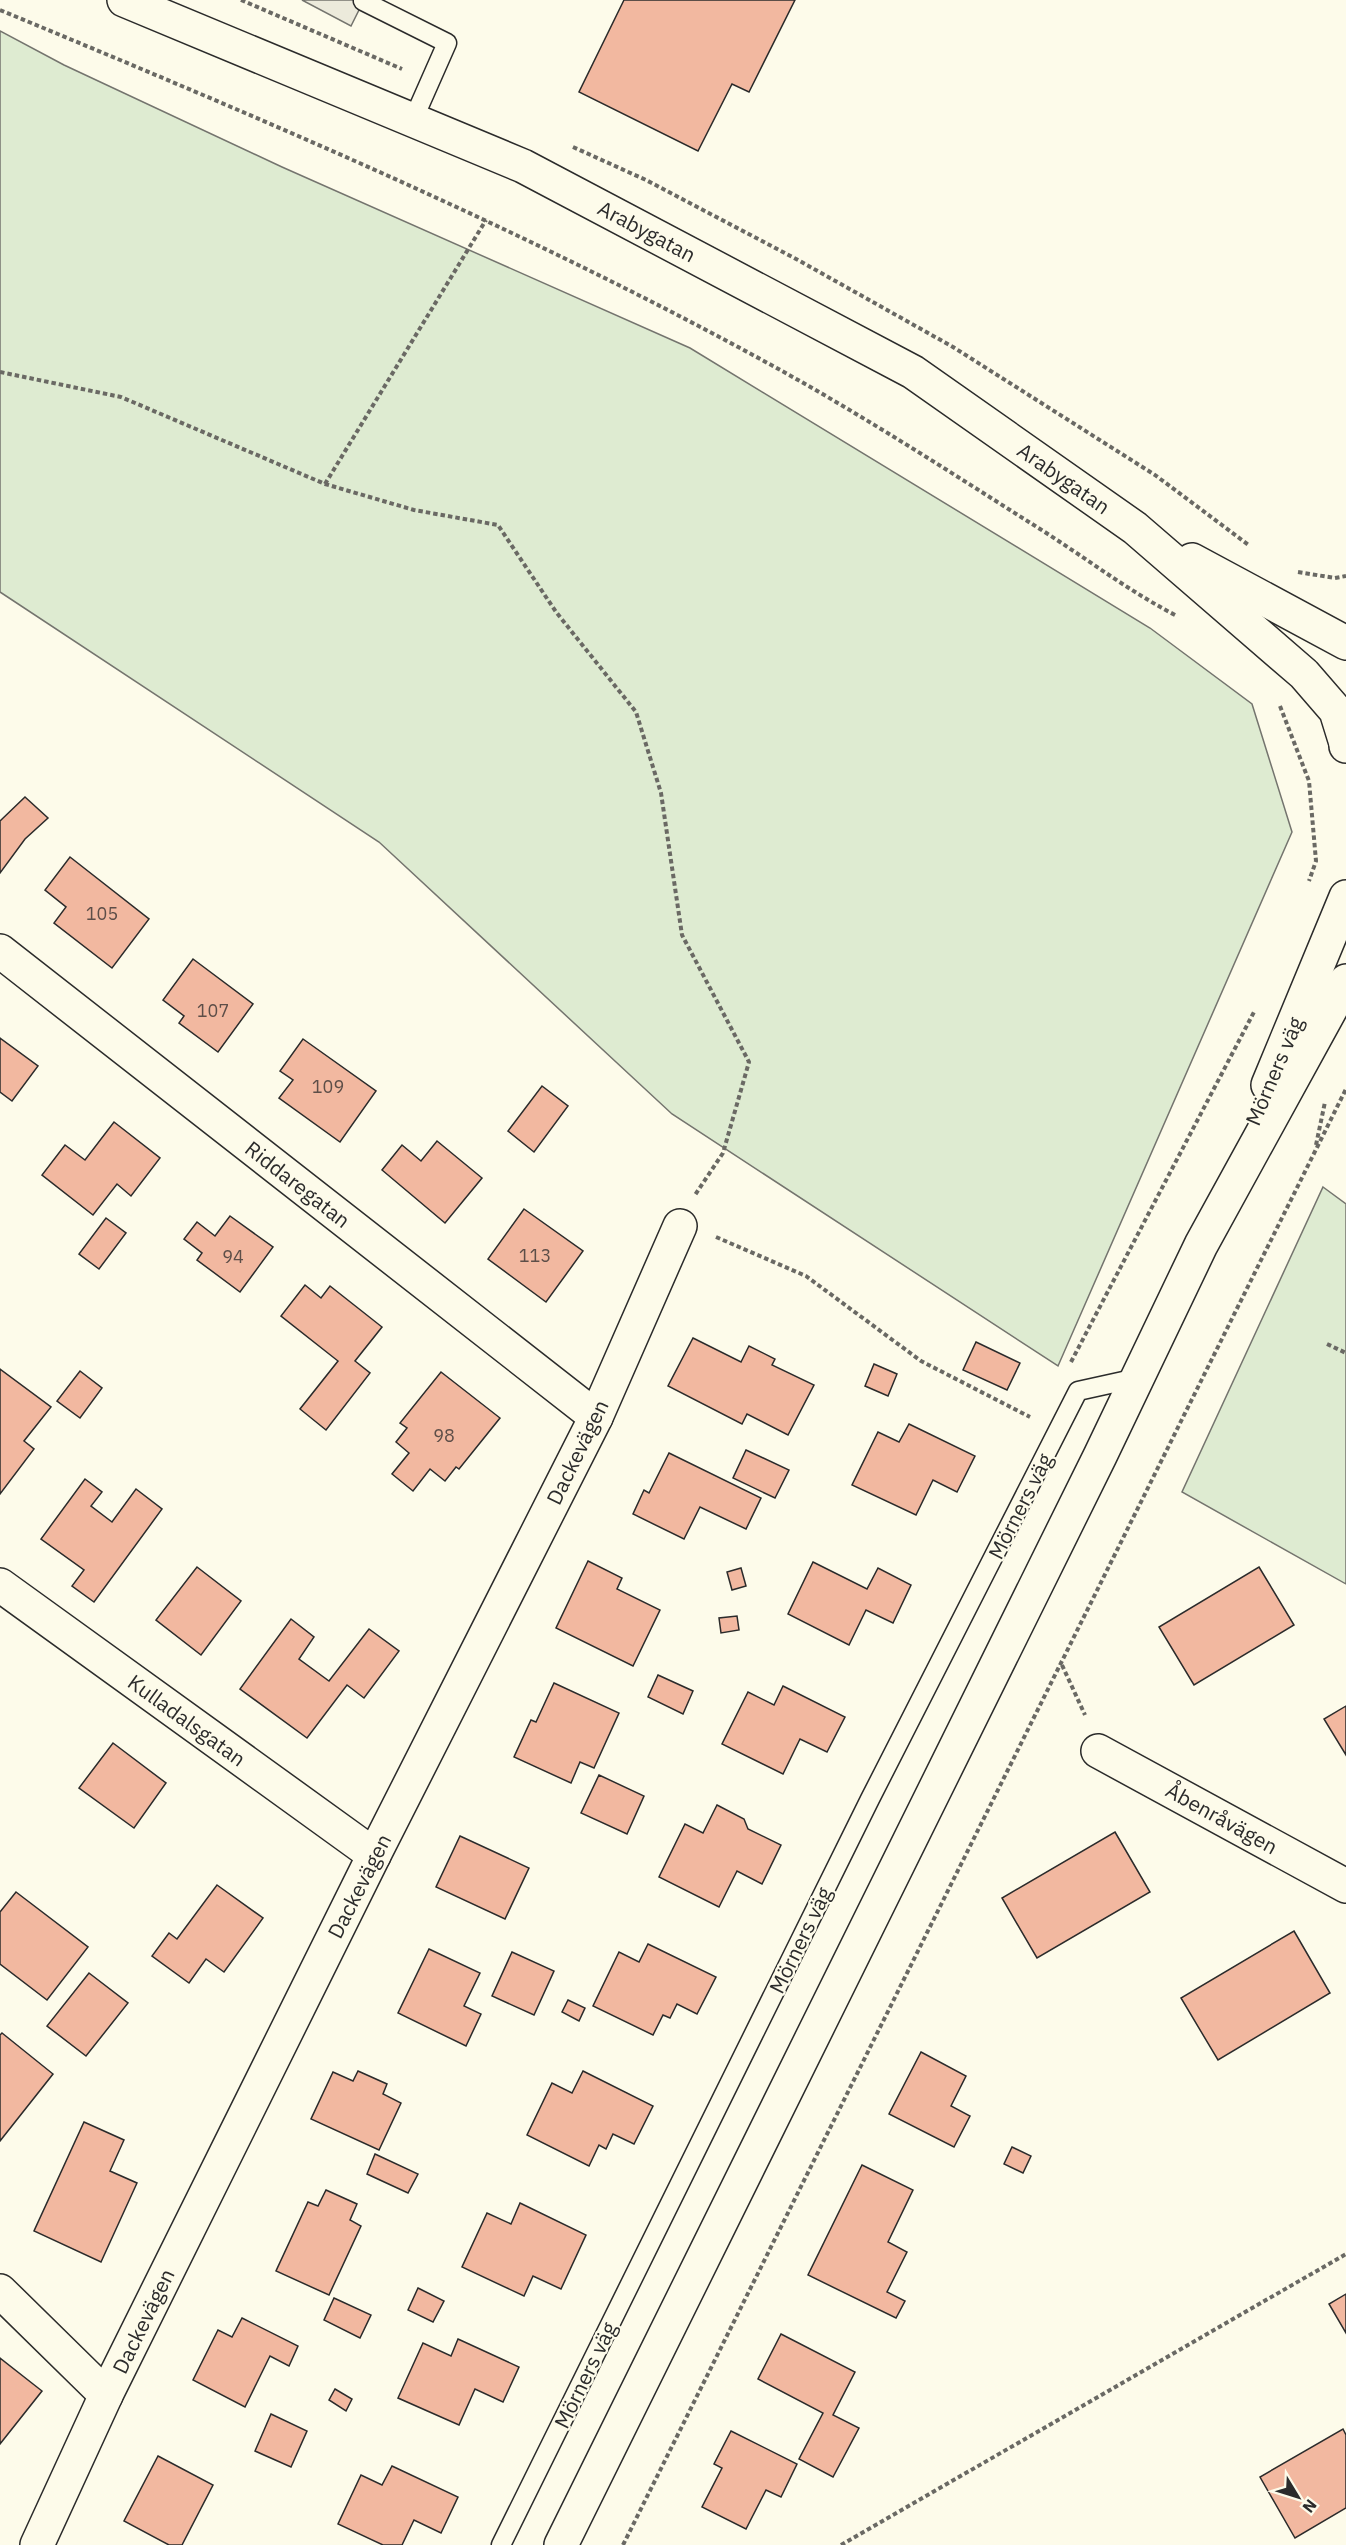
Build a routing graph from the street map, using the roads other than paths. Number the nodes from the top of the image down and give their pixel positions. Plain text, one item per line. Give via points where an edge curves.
1 (124, 0) edge
2 (363, 1) edge
3 (413, 120) junction
4 (1135, 528) junction
5 (1346, 643) edge
6 (1346, 740) edge
7 (1346, 897) edge
8 (0, 951) edge
9 (1346, 981) edge
10 (679, 1223) road end
11 (1201, 1245) junction
12 (1137, 1377) junction
13 (596, 1417) junction
14 (0, 1585) edge
15 (1098, 1751) road end
16 (374, 1855) junction
17 (1346, 1886) edge
18 (0, 2291) edge
19 (106, 2395) junction
20 (37, 2545) edge
21 (501, 2545) edge
22 (561, 2545) edge

1 - 3 street, Arabygatan
2 - 3 lane via 447,43
3 - 4 street, Arabygatan via 523,166 913,372
4 - 5 street, Arabygatan
4 - 6 street, Arabygatan via 1304,674 1336,711
7 - 11 street, Mörners väg
8 - 13 street, Riddaregatan
9 - 11 street, Mörners väg
10 - 13 street, Dackevägen
11 - 12 street, Mörners väg
12 - 21 lane, Mörners väg via 1078,1391 870,1799
12 - 22 street, Mörners väg
13 - 16 street, Dackevägen
14 - 16 street, Kulladalsgatan
15 - 17 street, Åbenråvägen
16 - 19 street, Dackevägen
18 - 19 street
19 - 20 street, Dackevägen

